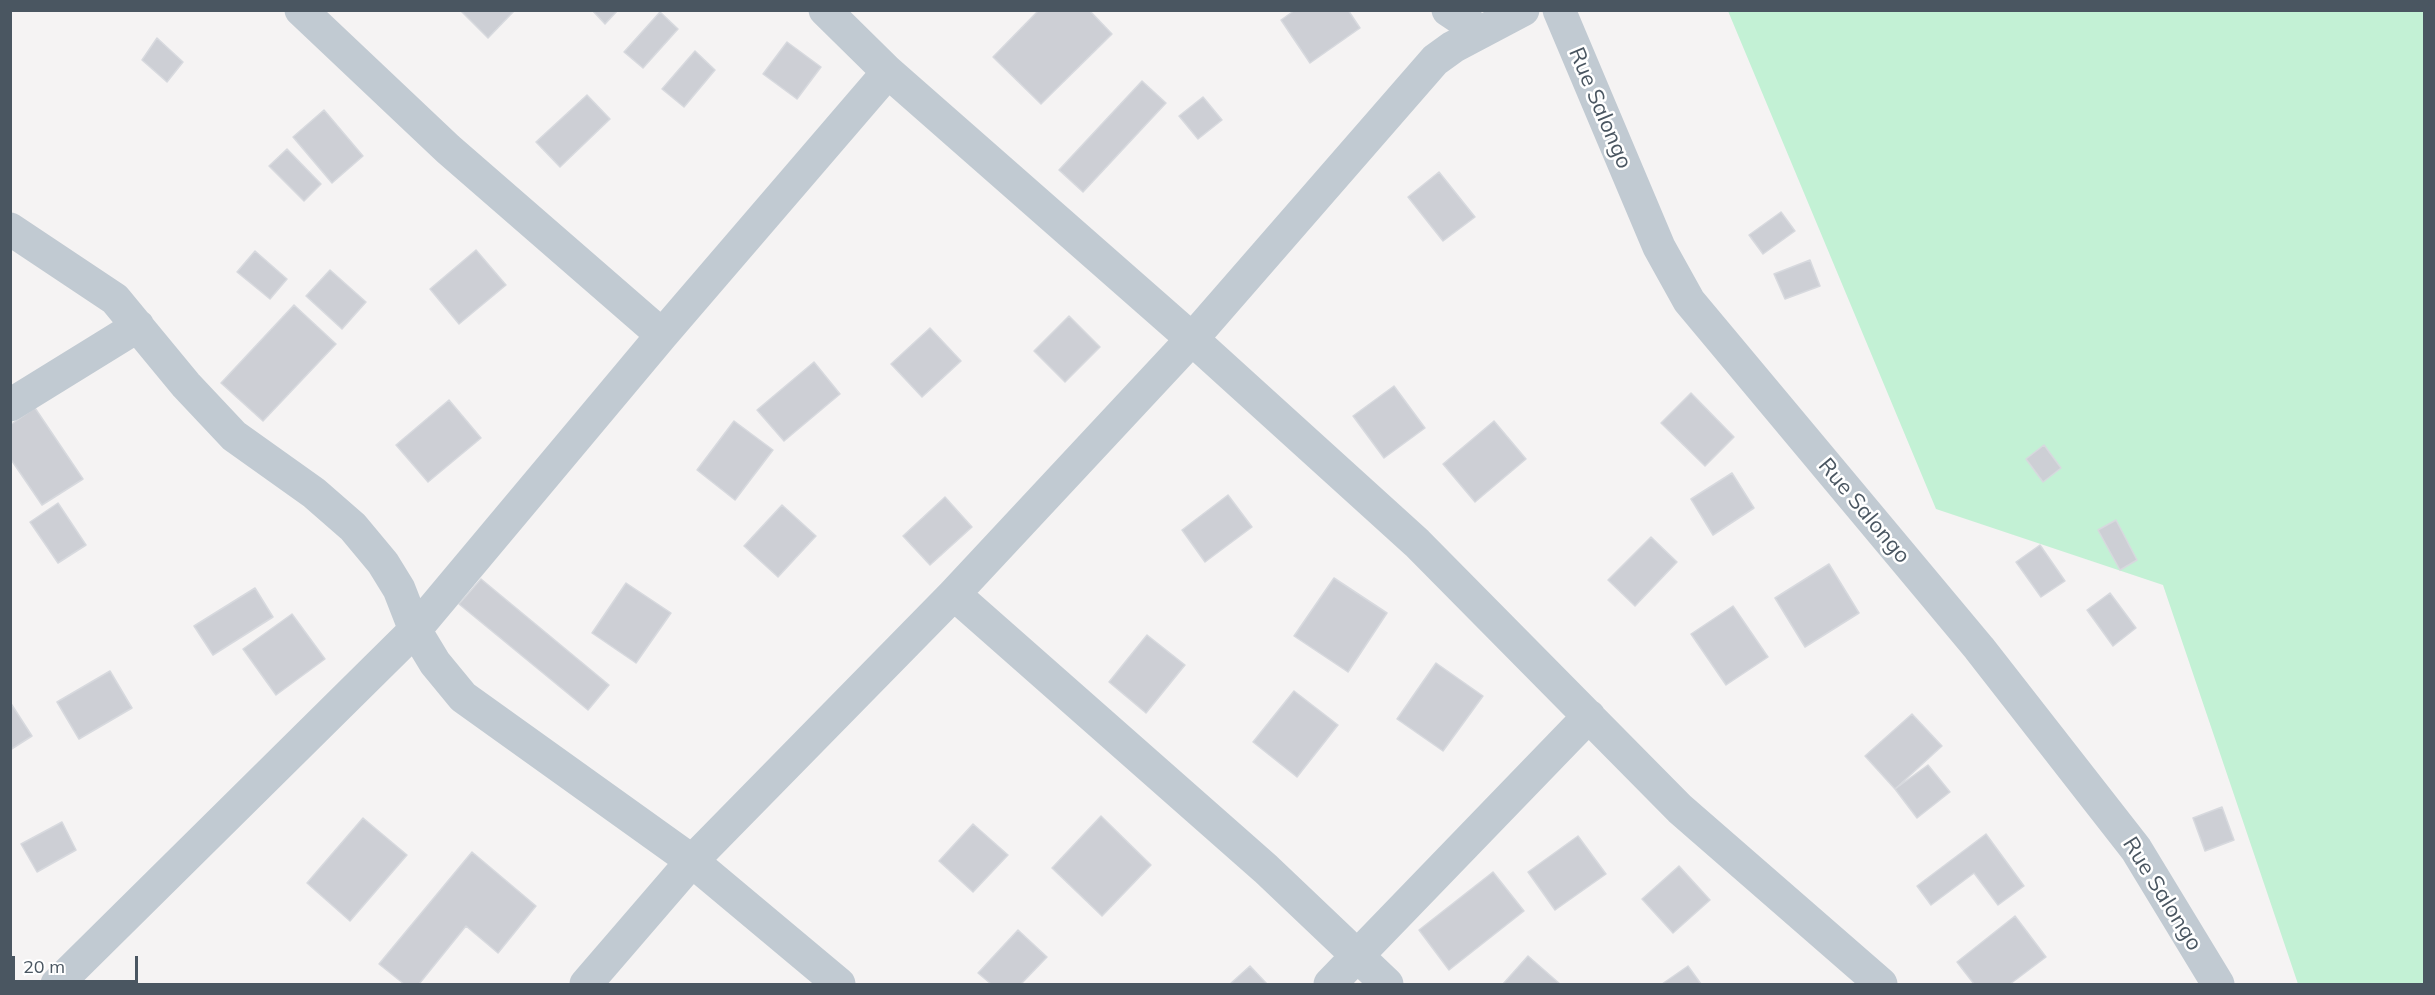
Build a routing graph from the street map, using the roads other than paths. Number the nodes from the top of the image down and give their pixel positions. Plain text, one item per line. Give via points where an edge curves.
1 (301, 10) edge
2 (825, 10) edge
3 (1448, 10) edge
4 (1523, 10) edge
5 (1559, 10) edge
6 (1482, 32) junction
7 (888, 72) junction
8 (10, 229) edge
9 (138, 326) junction
10 (662, 335) junction
11 (1192, 339) junction
12 (10, 405) edge
13 (954, 594) junction
14 (415, 630) junction
15 (1589, 717) junction
16 (692, 861) junction
17 (1356, 955) junction
18 (57, 984) edge
19 (586, 984) edge
20 (839, 984) edge
21 (1330, 984) edge
22 (1387, 984) edge
23 (1881, 984) edge
24 (2218, 984) edge

1 - 10 street via 448,148
2 - 7 street
3 - 6 street
4 - 6 street
5 - 24 street, Rue Salongo via 1659,247 1689,301 1979,648 2136,849
6 - 11 street via 1435,60
7 - 10 street
7 - 11 street
8 - 9 street via 115,299
9 - 12 street
9 - 14 street via 234,436 314,493 353,527 399,589
10 - 14 street
11 - 13 street
11 - 15 street via 1417,543
13 - 16 street
13 - 17 street via 1257,861
14 - 16 street via 435,663 464,697
14 - 18 street
15 - 17 street
15 - 23 street via 1680,809
16 - 19 street
16 - 20 street
17 - 21 street
17 - 22 street

